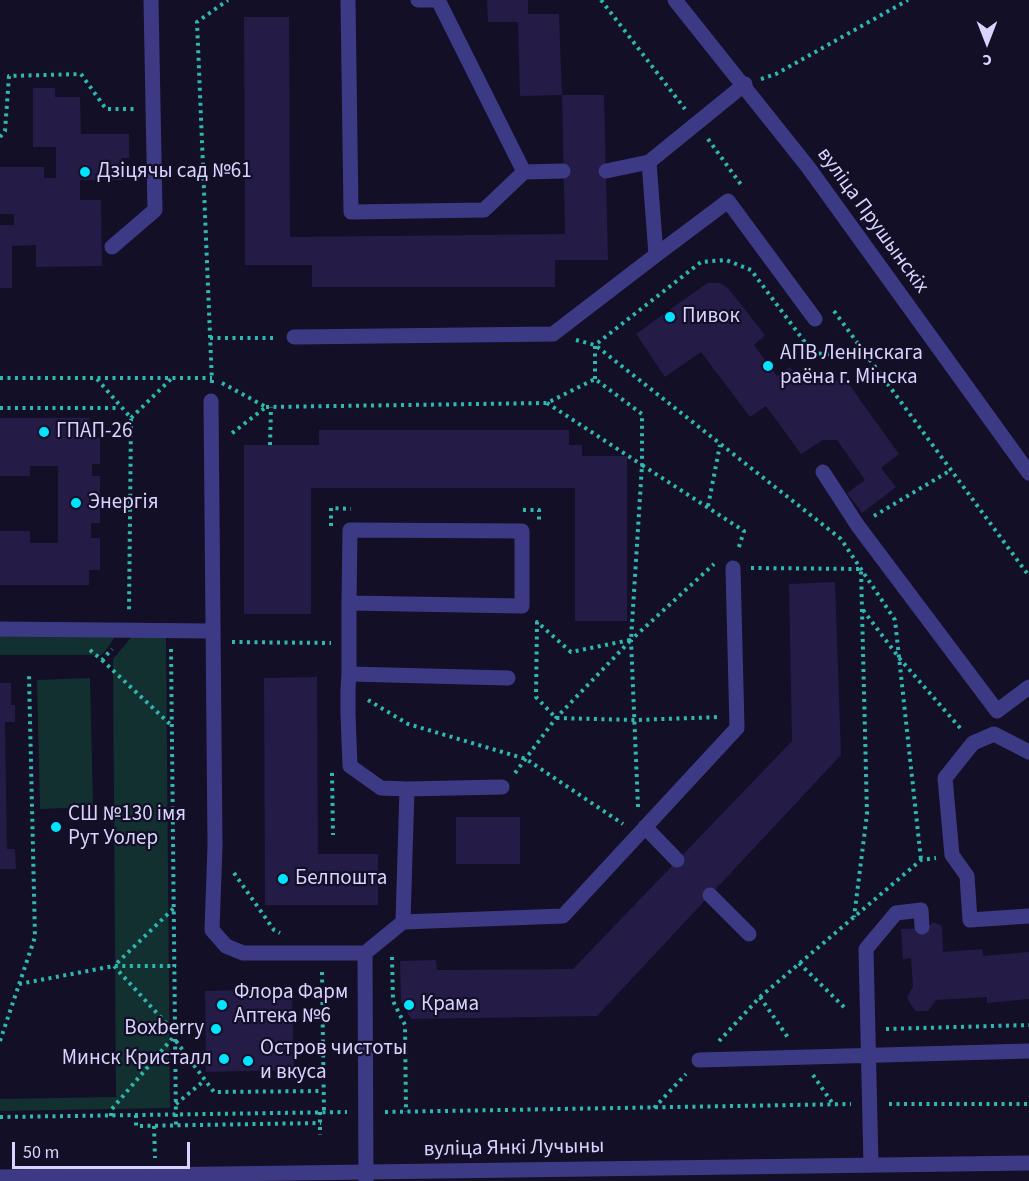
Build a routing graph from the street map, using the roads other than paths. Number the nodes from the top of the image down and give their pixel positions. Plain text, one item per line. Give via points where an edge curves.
1 (151, 0) edge
2 (348, 0) edge
3 (418, 0) edge
4 (675, 0) edge
5 (745, 84) junction
6 (648, 162) junction
7 (563, 171) dead end
8 (606, 171) dead end
9 (524, 172) junction
10 (111, 247) dead end
11 (656, 255) junction
12 (815, 319) dead end
13 (294, 338) road end
14 (211, 401) road end
15 (823, 472) dead end
16 (1029, 472) edge
17 (733, 568) road end
18 (349, 603) junction
19 (0, 629) edge
20 (211, 631) junction
21 (508, 678) dead end
22 (348, 682) junction
23 (1029, 687) edge
24 (997, 711) junction
25 (994, 734) junction
26 (1029, 752) edge
27 (502, 788) road end
28 (406, 789) junction
29 (642, 831) junction
30 (677, 860) dead end
31 (711, 895) dead end
32 (1029, 916) edge
33 (403, 922) junction
34 (922, 927) dead end
35 (749, 933) dead end
36 (365, 953) junction
37 (1029, 1051) edge
38 (867, 1056) junction
39 (699, 1060) road end
40 (1029, 1163) edge
41 (871, 1165) junction
42 (366, 1176) edge
43 (0, 1177) edge

1 - 10 street via 155,210
2 - 9 street via 351,212 484,210
3 - 9 street via 438,0
4 - 5 street, вуліца Прушынскіх
5 - 6 street
5 - 16 street, вуліца Прушынскіх
6 - 8 street
6 - 11 street
7 - 9 street
11 - 12 street via 728,201
11 - 13 street via 553,333
14 - 20 street
15 - 24 street via 858,526
17 - 29 street via 736,728
18 - 18 street via 522,606 522,531 350,530
18 - 22 street
19 - 20 street
20 - 36 street via 215,846 212,930 226,946 243,953
21 - 22 street
22 - 28 street via 350,766 381,788
23 - 24 street
24 - 25 street
25 - 26 street
25 - 32 street via 973,743 945,778 952,855 967,876 970,920
27 - 28 street
28 - 33 street
29 - 30 street
29 - 33 street via 563,916
31 - 35 street
33 - 36 street
34 - 38 street via 921,910 896,913 866,949
36 - 42 street
37 - 38 street
38 - 39 street
38 - 41 street
40 - 41 street, вуліца Янкі Лучыны
41 - 42 street, вуліца Янкі Лучыны
42 - 43 street, вуліца Янкі Лучыны

